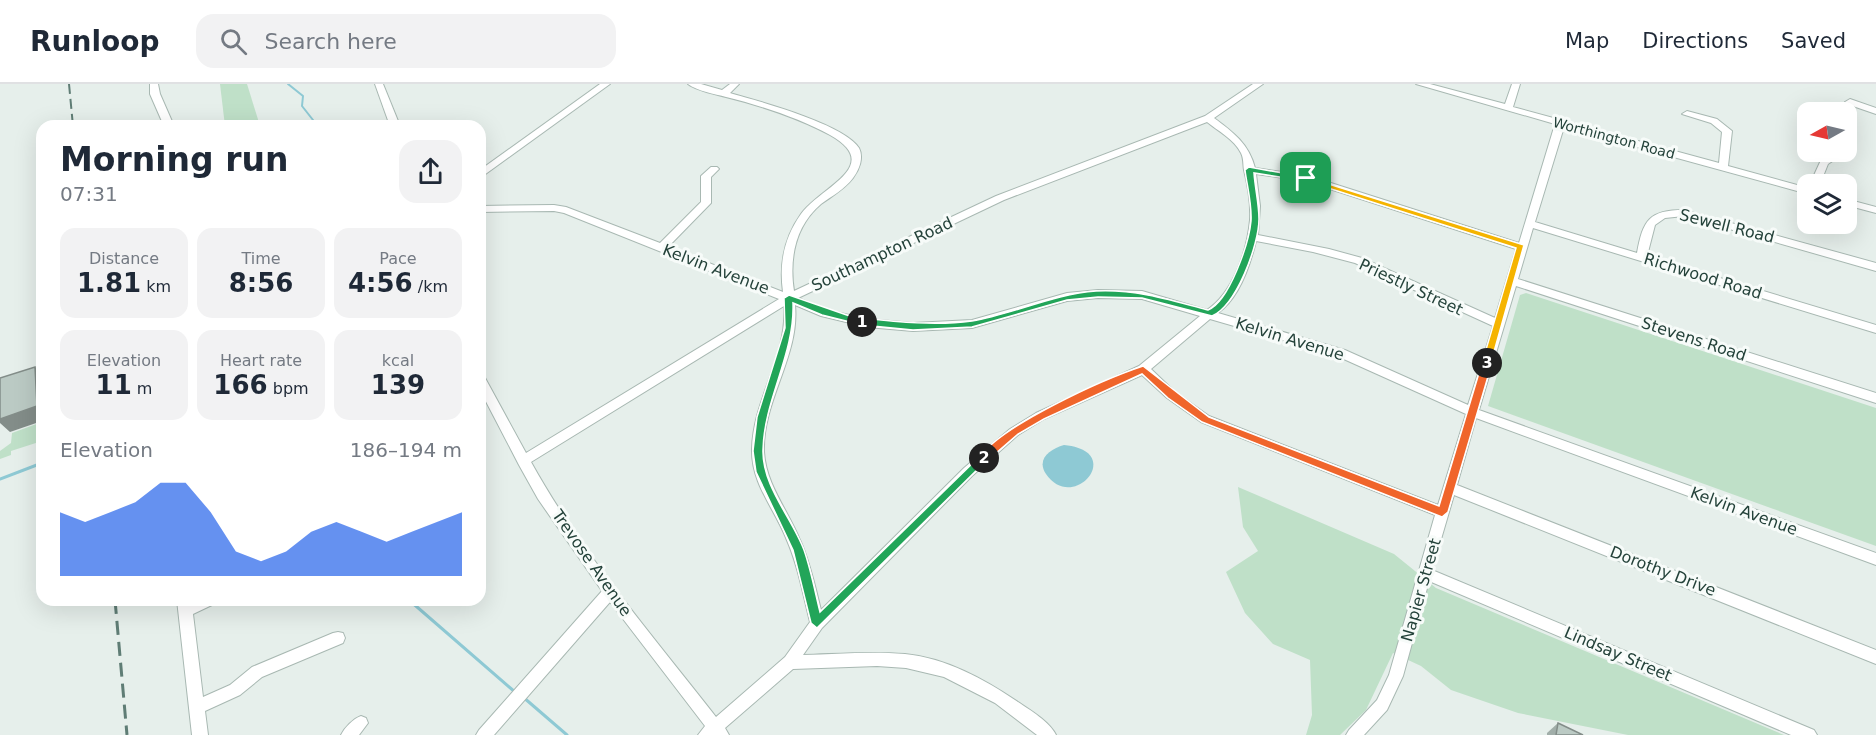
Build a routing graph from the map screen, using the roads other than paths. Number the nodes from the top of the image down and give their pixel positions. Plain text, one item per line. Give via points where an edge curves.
1 (154, 84) edge
2 (379, 84) edge
3 (606, 84) edge
4 (692, 84) edge
5 (735, 84) edge
6 (1259, 84) edge
7 (1420, 84) edge
8 (1516, 84) edge
9 (723, 94) junction
10 (1857, 104) edge
11 (1508, 108) junction
12 (1876, 111) edge
13 (1687, 114) dead end
14 (1208, 118) junction
15 (166, 120) edge
16 (393, 120) edge
17 (1560, 123) junction
18 (1723, 168) junction
19 (714, 169) dead end
20 (1249, 170) junction
21 (486, 171) edge
22 (1797, 188) edge
23 (1857, 205) edge
24 (486, 209) edge
25 (1876, 210) edge
26 (1530, 224) junction
27 (1252, 237) junction
28 (1521, 247) junction
29 (661, 248) junction
30 (1642, 257) junction
31 (1876, 267) edge
32 (1512, 281) junction
33 (789, 298) junction
34 (1209, 314) junction
35 (1499, 324) junction
36 (1876, 328) edge
37 (1143, 369) junction
38 (486, 390) edge
39 (1876, 398) edge
40 (1472, 412) junction
41 (524, 461) junction
42 (1450, 488) junction
43 (1442, 512) junction
44 (1876, 559) edge
45 (1427, 574) junction
46 (610, 592) junction
47 (185, 606) edge
48 (817, 623) junction
49 (338, 638) dead end
50 (1876, 657) edge
51 (790, 662) junction
52 (196, 707) junction
53 (361, 723) dead end
54 (714, 732) edge
55 (200, 735) edge
56 (349, 735) edge
57 (484, 735) edge
58 (1048, 735) edge
59 (1354, 735) edge
60 (1809, 735) edge

1 - 15 street
2 - 16 street
3 - 21 street
4 - 9 street
5 - 9 street
6 - 14 street, Southampton Road
7 - 11 street, Worthington Road
8 - 11 street
9 - 33 street via 829,129 852,145 855,161 849,177 812,207 796,230 787,258
10 - 12 street
11 - 17 street, Worthington Road
13 - 18 street via 1714,121 1727,131
14 - 20 street via 1242,147
14 - 33 street, Southampton Road via 1000,198
17 - 18 street, Worthington Road
17 - 26 street, Napier Street
18 - 22 street, Worthington Road
19 - 29 street via 706,176 706,203
20 - 27 street via 1255,220
20 - 28 street via 1306,178
23 - 25 street
24 - 29 street, Kelvin Avenue via 560,209
26 - 28 street, Napier Street
26 - 30 street, Richwood Road
27 - 34 street via 1226,300 1219,310
27 - 35 street, Priestly Street via 1342,256
28 - 32 street, Napier Street
29 - 33 street, Kelvin Avenue
30 - 31 street, Sewell Road via 1652,219 1666,213 1684,213
30 - 36 street, Richwood Road
32 - 35 street, Napier Street
32 - 39 street, Stevens Road
33 - 34 street, Kelvin Avenue via 825,313 867,323 913,327 972,324 1067,297 1098,294 1142,295
33 - 41 street, Southampton Road
33 - 48 street via 790,328 762,417 758,451 769,494 798,550
34 - 37 street
34 - 40 street, Kelvin Avenue via 1341,353
35 - 40 street, Napier Street
37 - 43 street via 1205,419
37 - 48 street via 1014,432 968,472
38 - 41 street, Trevose Avenue
40 - 42 street, Napier Street
40 - 44 street, Kelvin Avenue
41 - 46 street, Trevose Avenue
42 - 43 street, Napier Street
42 - 50 street, Dorothy Drive
43 - 45 street, Napier Street
45 - 59 street, Napier Street via 1396,676 1382,705
45 - 60 street, Lindsay Street
46 - 54 street, Trevose Avenue
46 - 57 street
47 - 52 street
48 - 51 street
49 - 52 street via 257,672 235,690
51 - 54 street
51 - 58 street via 898,661 945,670 990,693
52 - 55 street
53 - 56 street

